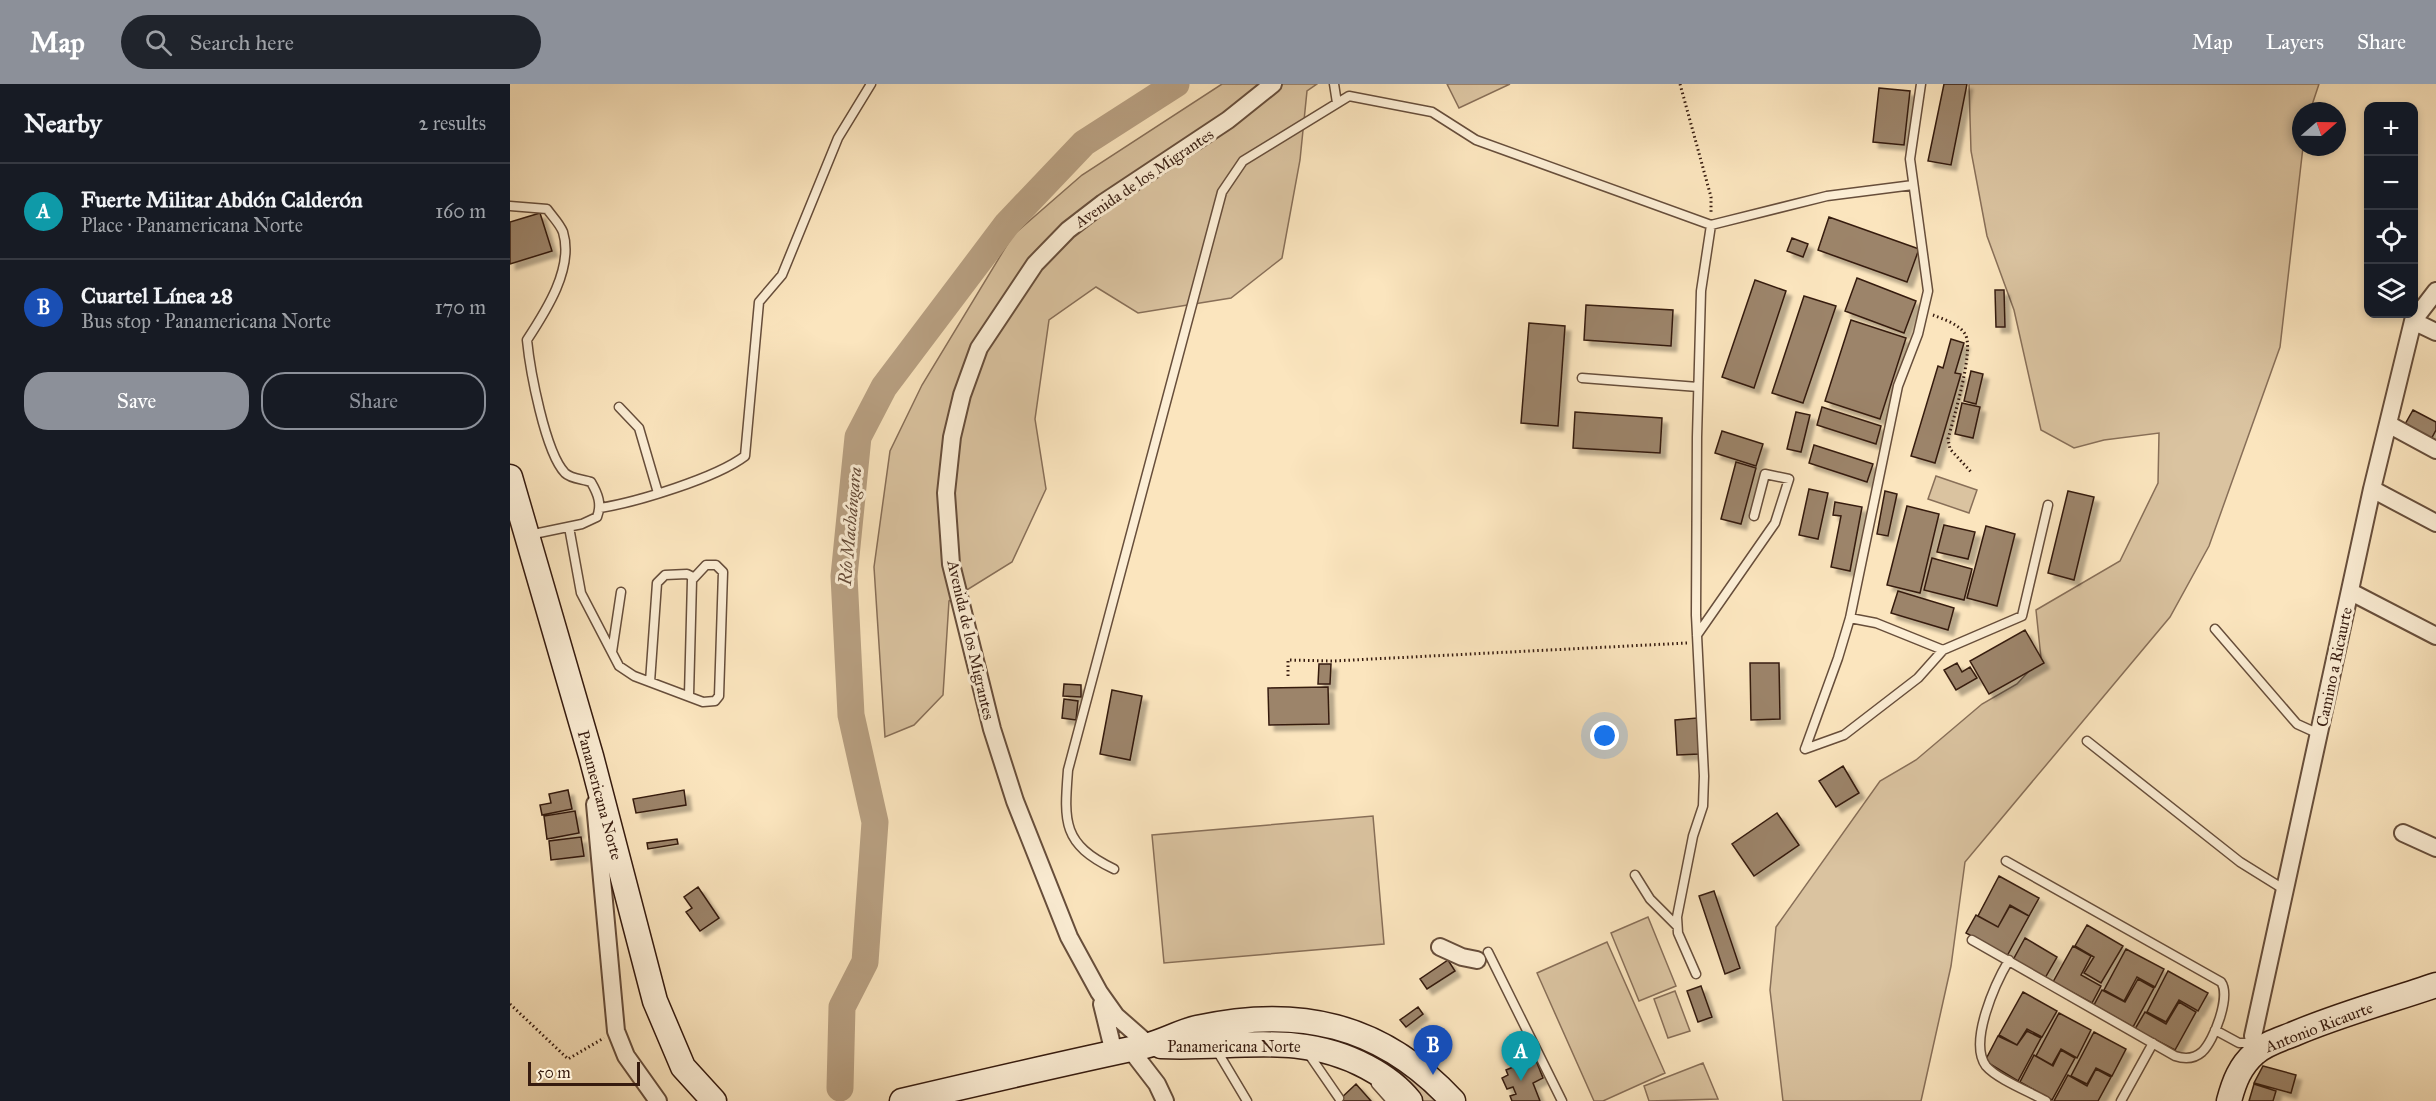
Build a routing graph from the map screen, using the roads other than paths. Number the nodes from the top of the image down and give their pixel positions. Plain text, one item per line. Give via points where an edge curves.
1 (871, 84) edge
2 (1273, 84) edge
3 (1334, 84) edge
4 (1921, 84) edge
5 (1337, 103) junction
6 (1913, 185) junction
7 (510, 206) edge
8 (1711, 225) junction
9 (2436, 291) edge
10 (2413, 321) junction
11 (2436, 332) edge
12 (1582, 378) dead end
13 (1698, 387) junction
14 (619, 407) dead end
15 (2388, 424) junction
16 (2436, 450) edge
17 (510, 477) edge
18 (2372, 489) junction
19 (658, 493) junction
20 (2048, 505) dead end
21 (600, 508) junction
22 (1754, 516) dead end
23 (2436, 523) edge
24 (569, 527) junction
25 (526, 536) junction
26 (693, 577) junction
27 (621, 592) dead end
28 (2351, 592) junction
29 (1850, 618) junction
30 (2215, 629) dead end
31 (2436, 636) edge
32 (1697, 639) junction
33 (1943, 650) junction
34 (612, 652) junction
35 (650, 682) junction
36 (689, 695) junction
37 (2319, 734) junction
38 (2087, 741) dead end
39 (591, 756) junction
40 (2403, 833) dead end
41 (2436, 848) edge
42 (2006, 861) dead end
43 (1114, 869) dead end
44 (1635, 875) dead end
45 (2285, 891) junction
46 (1677, 926) junction
47 (1972, 940) dead end
48 (1440, 946) dead end
49 (1482, 956) joint
50 (2009, 960) junction
51 (1696, 974) dead end
52 (2436, 986) edge
53 (1099, 992) junction
54 (2215, 1030) junction
55 (2153, 1043) junction
56 (1214, 1046) junction
57 (2255, 1047) junction
58 (1131, 1049) junction
59 (1307, 1051) junction
60 (1339, 1098) dead end
61 (658, 1101) edge
62 (714, 1101) edge
63 (902, 1101) edge
64 (1166, 1101) edge
65 (1247, 1101) edge
66 (1391, 1101) edge
67 (1410, 1101) edge
68 (1453, 1101) edge
69 (1562, 1101) edge
70 (2046, 1101) edge
71 (2121, 1101) edge
72 (2229, 1101) edge

1 - 19 lane via 838,138 782,276 759,302 745,456 730,468
2 - 53 street, Avenida de los Migrantes via 1228,120 1103,202 1035,264 979,348 952,437 946,493 951,564 992,729 1015,801 1069,937
3 - 5 lane
4 - 6 lane via 1910,159
5 - 8 lane via 1349,96 1432,111 1476,140
5 - 43 lane via 1243,160 1222,192 1068,770 1065,814 1073,836 1094,859
6 - 8 lane via 1827,196
6 - 29 lane via 1928,291 1898,386
7 - 21 lane via 547,209 562,231 566,261 527,340 530,368 552,450 570,477 591,482
8 - 13 lane via 1701,291
9 - 10 street, Camino a Ricaurte
10 - 11 street
10 - 15 street, Camino a Ricaurte
12 - 13 lane
13 - 32 lane
14 - 19 lane via 639,428
15 - 16 street
15 - 18 street, Camino a Ricaurte
17 - 25 main road, Panamericana Norte
18 - 23 street
18 - 28 street, Camino a Ricaurte
19 - 21 lane
20 - 33 lane via 2022,616
21 - 24 lane via 597,517
22 - 32 lane via 1765,474 1789,479 1775,523
24 - 25 lane
24 - 34 lane via 580,593
25 - 39 main road, Panamericana Norte
26 - 35 lane via 665,575 657,584
26 - 36 lane
26 - 36 lane via 706,565 716,565 723,572 720,696 715,701 703,702
27 - 34 lane
28 - 31 street
28 - 37 street, Camino a Ricaurte
29 - 33 lane via 1876,623
29 - 33 lane via 1805,749 1844,735 1918,678
30 - 37 lane via 2297,724
32 - 46 lane via 1703,806 1693,836
34 - 35 lane via 619,666
35 - 36 lane
37 - 45 street, Camino a Ricaurte
38 - 45 lane via 2240,862
39 - 61 street via 616,1031 626,1056
39 - 62 main road, Panamericana Norte via 655,1001 683,1067
40 - 41 street
42 - 54 lane via 2221,982 2226,993
44 - 46 lane via 1650,899
45 - 57 street, Camino a Ricaurte
46 - 51 lane
47 - 50 lane
48 - 49 street via 1462,957
49 - 69 lane
50 - 55 lane
50 - 70 lane via 1993,987 1980,1043 1981,1055 1992,1071
52 - 57 main road, Antonio Ricaurte
53 - 58 street
53 - 58 street via 1116,1016
54 - 55 lane via 2205,1047 2191,1057 2175,1056
54 - 57 lane
55 - 71 lane
56 - 58 main road, Panamericana Norte
56 - 59 main road, Panamericana Norte via 1232,1043
56 - 65 lane
57 - 72 main road, Antonio Ricaurte via 2233,1084
58 - 63 main road, Panamericana Norte
58 - 64 street
58 - 68 main road, Panamericana Norte via 1195,1029 1256,1018 1314,1021 1392,1050 1437,1083
59 - 60 lane
59 - 66 lane via 1375,1082
59 - 67 main road, Panamericana Norte via 1351,1058 1379,1073

